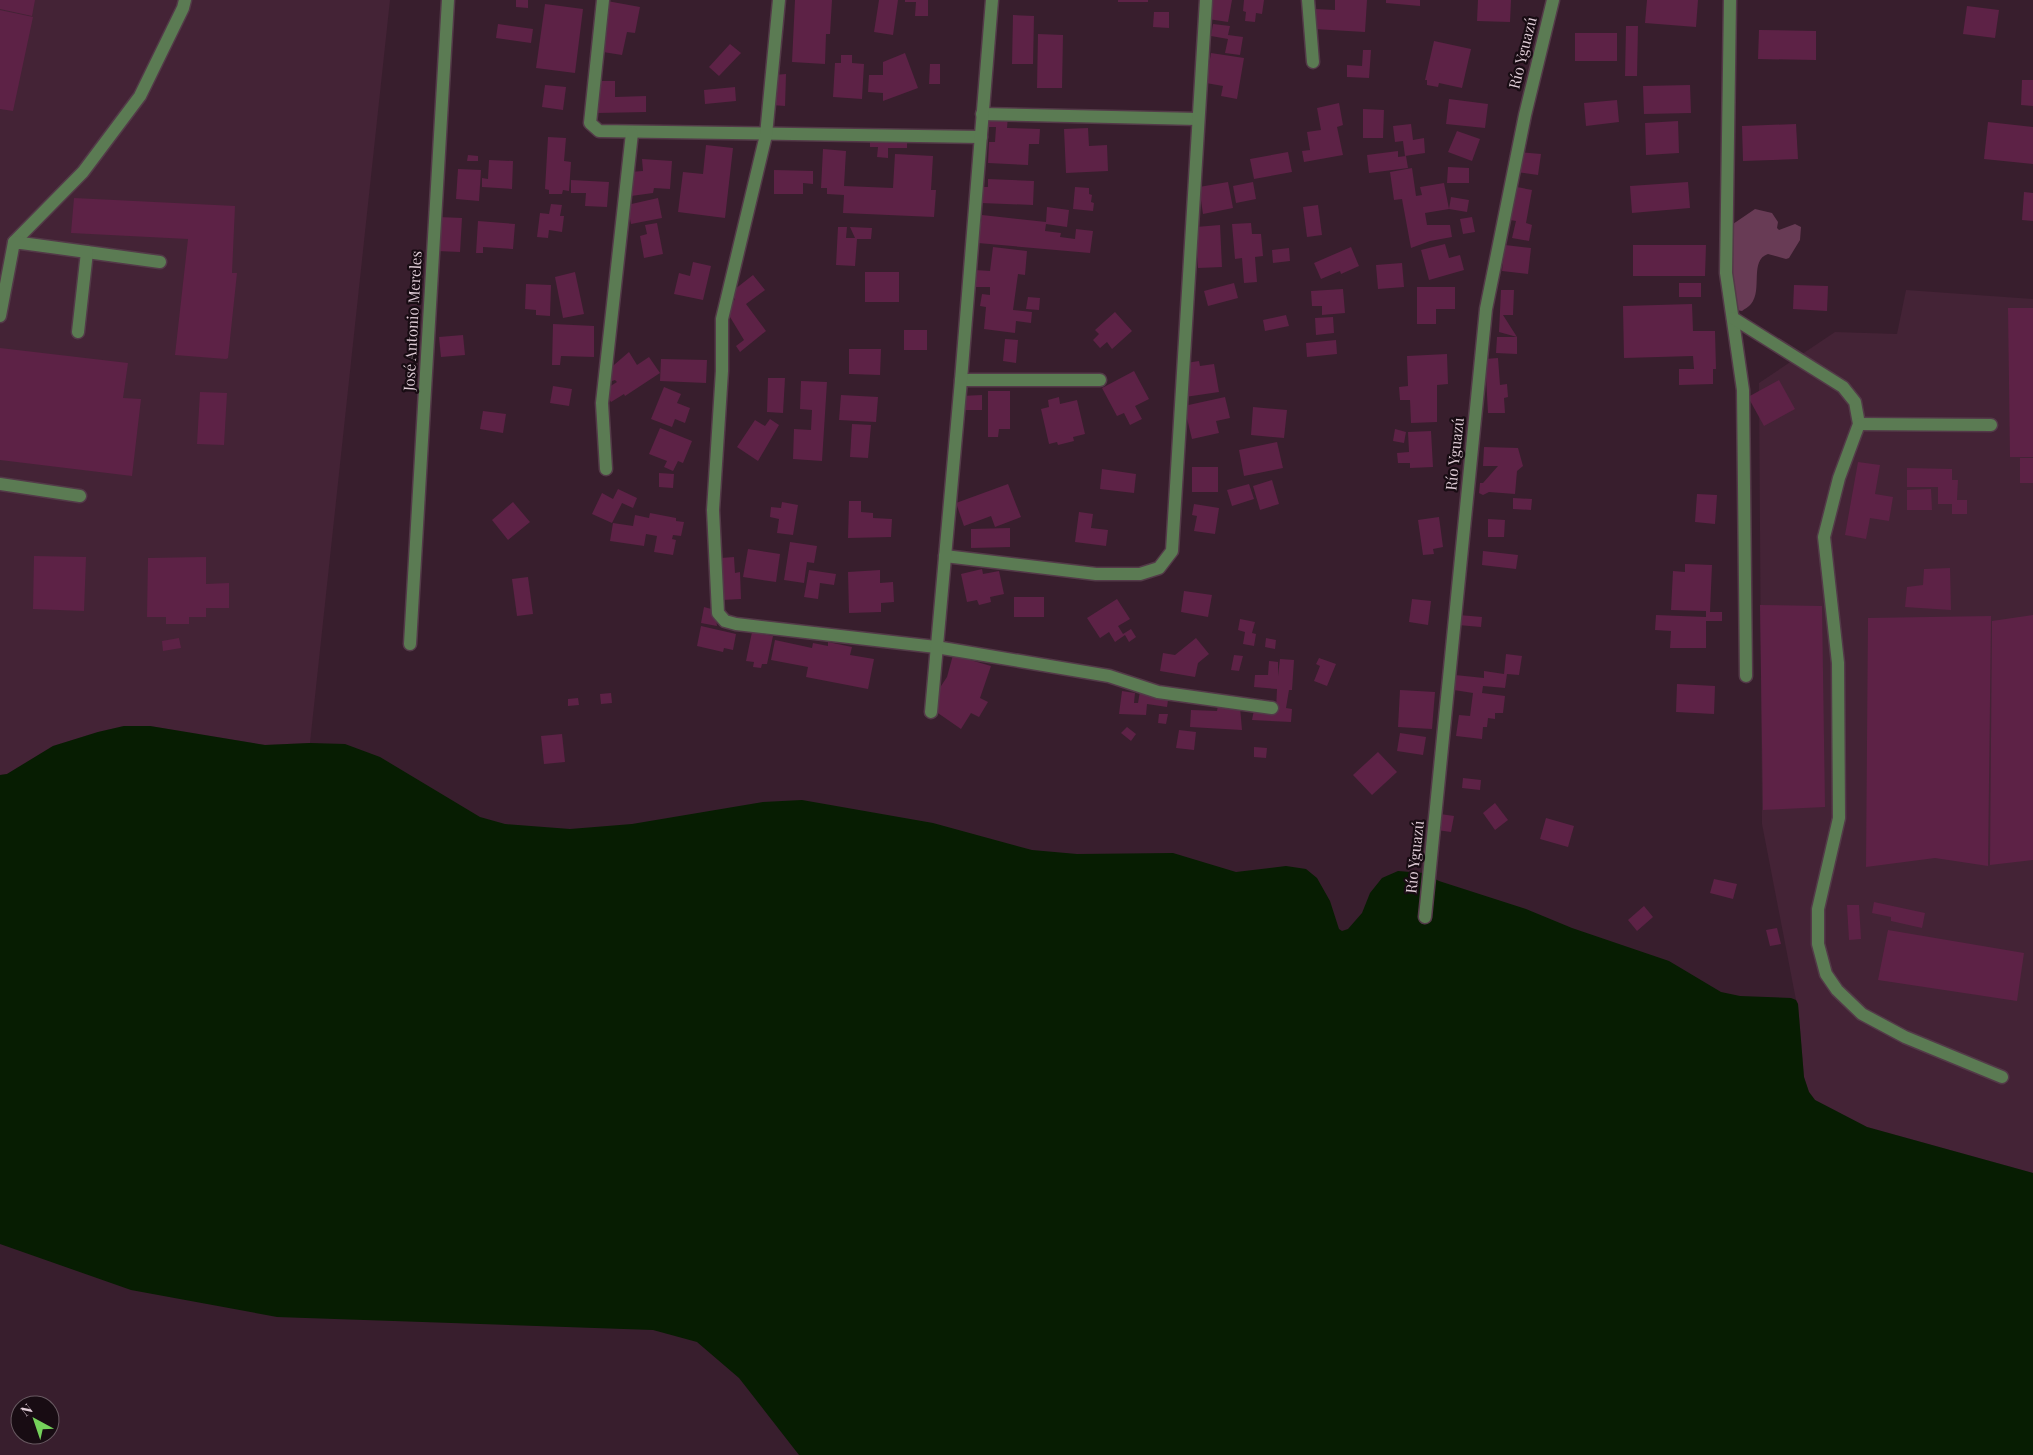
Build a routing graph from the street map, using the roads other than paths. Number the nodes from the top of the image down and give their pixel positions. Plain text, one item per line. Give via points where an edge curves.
1 (185, 0) edge
2 (448, 0) edge
3 (603, 0) edge
4 (779, 0) edge
5 (992, 0) edge
6 (1206, 0) edge
7 (1308, 0) edge
8 (1553, 0) edge
9 (1730, 0) edge
10 (1313, 62) dead end
11 (982, 114) junction
12 (1198, 119) junction
13 (632, 133) junction
14 (766, 135) junction
15 (981, 137) junction
16 (14, 242) junction
17 (87, 252) junction
18 (160, 262) dead end
19 (0, 316) edge
20 (1733, 318) junction
21 (78, 332) dead end
22 (961, 380) junction
23 (1100, 380) dead end
24 (1859, 424) junction
25 (1991, 425) dead end
26 (606, 469) dead end
27 (0, 484) edge
28 (80, 496) dead end
29 (944, 556) junction
30 (410, 644) dead end
31 (936, 647) junction
32 (1746, 676) dead end
33 (1272, 708) dead end
34 (931, 712) dead end
35 (1425, 917) dead end
36 (2002, 1077) dead end

1 - 16 street via 140,96 83,172
2 - 30 street, José Antonio Mereles
3 - 13 street via 590,123 599,131
4 - 14 street
5 - 11 street
6 - 12 street
7 - 10 street
8 - 35 street, Río Yguazú via 1525,115 1486,309
9 - 20 street via 1726,273
11 - 12 street
11 - 15 street
12 - 29 street via 1175,529 1168,559 1159,568 1140,574 1096,574
13 - 14 street
13 - 26 street via 602,403
14 - 15 street
14 - 31 street via 722,319 713,510 718,613 726,621 736,624
15 - 22 street
16 - 17 street
16 - 19 street
17 - 18 street
17 - 21 street
20 - 24 street via 1843,387 1855,402
20 - 32 street via 1743,390
22 - 23 street
22 - 29 street
24 - 25 street
24 - 36 street via 1839,478 1824,537 1838,663 1839,818 1818,909 1818,944 1826,974 1837,990 1862,1014 1905,1037
27 - 28 street
29 - 31 street
31 - 33 street via 1109,676 1158,692
31 - 34 street

